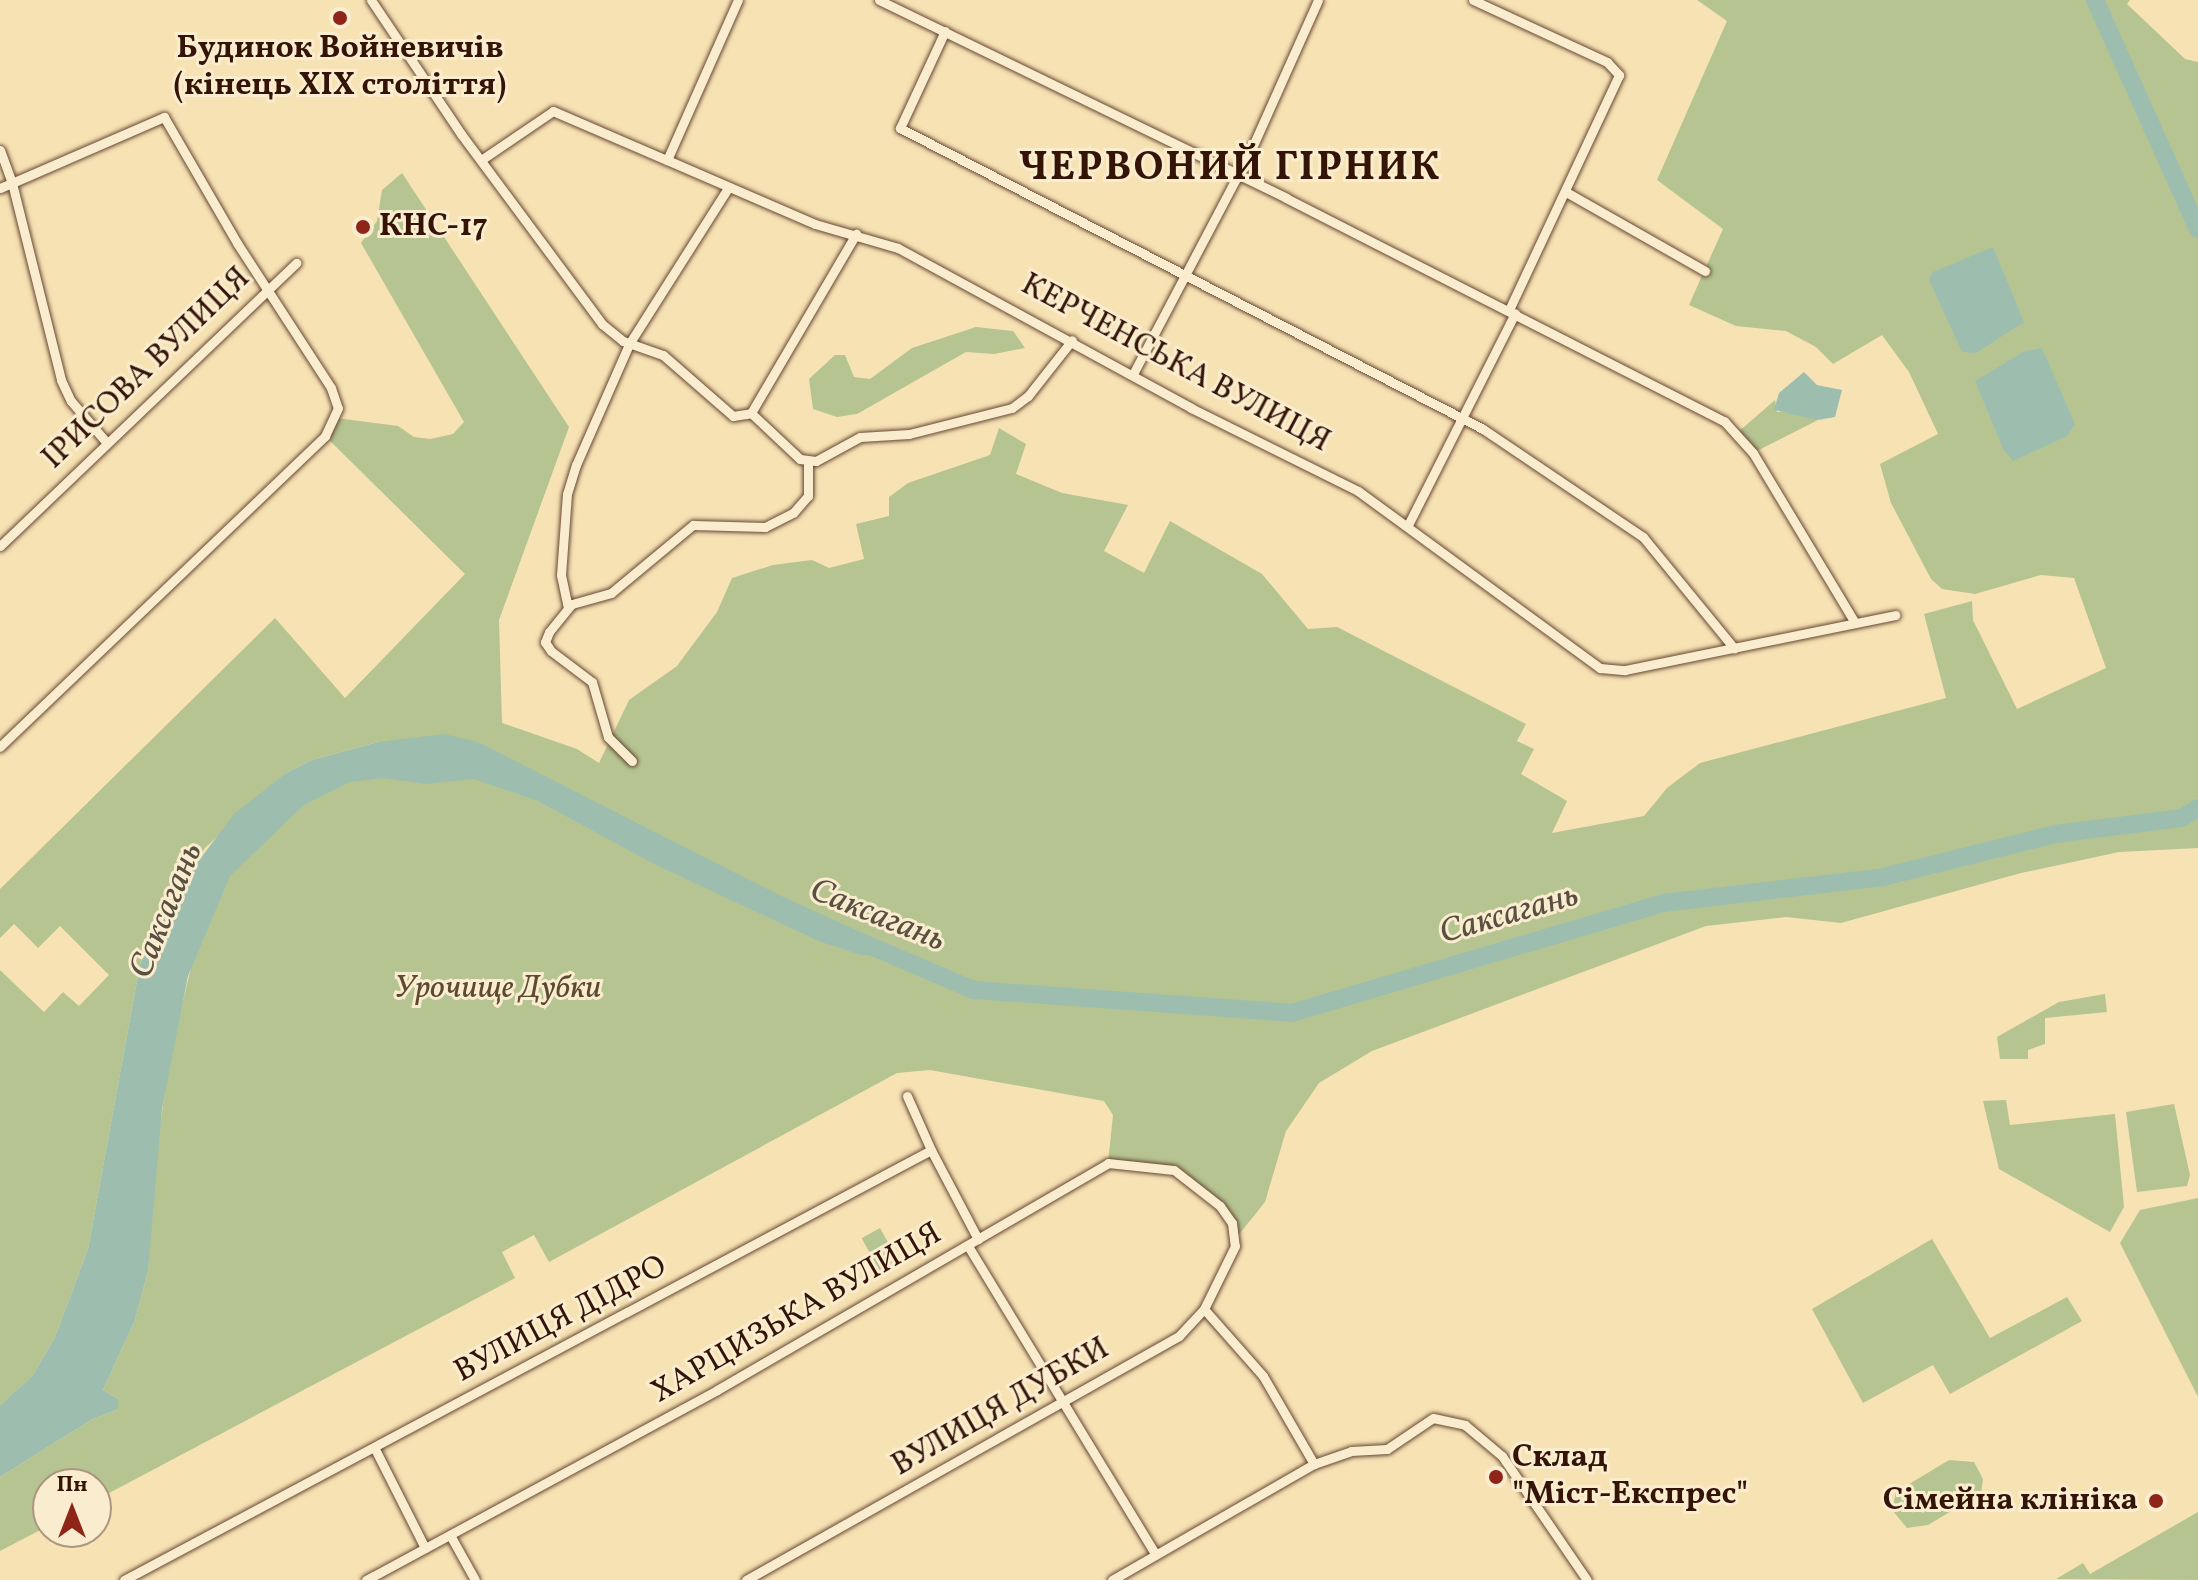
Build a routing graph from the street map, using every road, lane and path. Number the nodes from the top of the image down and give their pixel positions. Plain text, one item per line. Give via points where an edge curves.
1 (371, 0) edge
2 (738, 0) edge
3 (879, 0) edge
4 (1318, 0) edge
5 (1473, 0) edge
6 (945, 31) junction
7 (0, 150) edge
8 (481, 160) junction
9 (667, 160) junction
10 (1235, 173) junction
11 (12, 183) junction
12 (0, 188) edge
13 (728, 188) junction
14 (1566, 192) junction
15 (856, 234) junction
16 (296, 263) dead end
17 (1705, 271) dead end
18 (1182, 275) junction
19 (268, 289) junction
20 (1512, 311) junction
21 (1072, 340) junction
22 (629, 344) junction
23 (1133, 374) junction
24 (751, 413) junction
25 (1463, 419) junction
26 (107, 443) junction
27 (808, 462) junction
28 (1409, 523) junction
29 (0, 546) edge
30 (568, 608) junction
31 (1895, 615) dead end
32 (1855, 623) junction
33 (1734, 648) junction
34 (0, 747) edge
35 (632, 761) dead end
36 (907, 1096) dead end
37 (931, 1150) junction
38 (1237, 1237) joint
39 (978, 1239) junction
40 (968, 1246) junction
41 (1204, 1309) junction
42 (1063, 1403) junction
43 (375, 1449) junction
44 (1314, 1464) junction
45 (450, 1535) junction
46 (425, 1548) junction
47 (1155, 1554) junction
48 (124, 1580) edge
49 (366, 1580) edge
50 (475, 1580) edge
51 (746, 1580) edge
52 (1112, 1580) edge
53 (1587, 1580) edge

1 - 8 street
2 - 9 street
3 - 6 street
4 - 10 street
5 - 14 street via 1607,62 1619,75
6 - 10 street
6 - 18 street via 900,128
7 - 11 street
8 - 9 street, КЕРЧЕНСЬКА ВУЛИЦЯ via 553,111
8 - 22 street via 602,324
9 - 13 street, КЕРЧЕНСЬКА ВУЛИЦЯ
10 - 18 street
10 - 20 street
11 - 12 street
11 - 19 street via 164,117
11 - 26 street via 61,380 71,401
13 - 15 street, КЕРЧЕНСЬКА ВУЛИЦЯ via 815,224
13 - 22 street
14 - 17 street
14 - 20 street
15 - 21 street, КЕРЧЕНСЬКА ВУЛИЦЯ via 898,248
15 - 24 street
16 - 19 street, ІРИСОВА ВУЛИЦЯ
18 - 23 street
18 - 25 street
19 - 26 street, ІРИСОВА ВУЛИЦЯ
19 - 34 street via 331,388 336,418 325,436
20 - 25 street
20 - 32 street via 1733,429
21 - 23 street, КЕРЧЕНСЬКА ВУЛИЦЯ
21 - 27 street via 1028,396 1012,408 909,434 860,437
22 - 24 street via 663,355 733,416
22 - 30 street via 567,494 561,575
23 - 28 street, КЕРЧЕНСЬКА ВУЛИЦЯ
24 - 27 street
25 - 28 street
25 - 33 street via 1643,537
26 - 29 street, ІРИСОВА ВУЛИЦЯ
27 - 30 street via 808,496 793,513 765,527 693,525 611,593
28 - 33 street, КЕРЧЕНСЬКА ВУЛИЦЯ via 1590,663 1625,670
30 - 35 street via 545,642 592,682 608,737
31 - 32 street
32 - 33 street
36 - 37 street
37 - 39 street
37 - 43 street, ВУЛИЦЯ ДІДРО
38 - 39 street, ХАРЦИЗЬКА ВУЛИЦЯ via 1220,1206 1196,1183 1159,1166 1108,1163
38 - 41 street, ВУЛИЦЯ ДУБКИ
39 - 40 street, ХАРЦИЗЬКА ВУЛИЦЯ
40 - 42 street
40 - 45 street, ХАРЦИЗЬКА ВУЛИЦЯ
41 - 42 street, ВУЛИЦЯ ДУБКИ via 1179,1336
41 - 44 street via 1263,1376
42 - 47 street via 1069,1405
42 - 51 street, ВУЛИЦЯ ДУБКИ
43 - 46 street
43 - 48 street, ВУЛИЦЯ ДІДРО
44 - 47 street
44 - 53 street via 1351,1451 1387,1449 1433,1418 1465,1425 1502,1456
45 - 46 street, ХАРЦИЗЬКА ВУЛИЦЯ
45 - 50 street
46 - 49 street, ХАРЦИЗЬКА ВУЛИЦЯ
47 - 52 street

